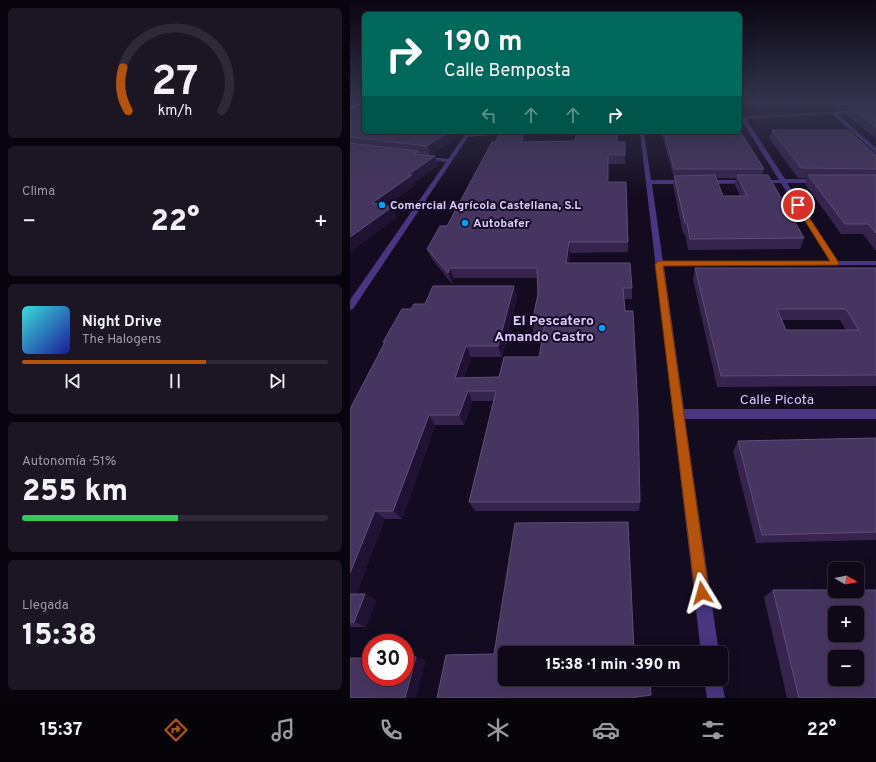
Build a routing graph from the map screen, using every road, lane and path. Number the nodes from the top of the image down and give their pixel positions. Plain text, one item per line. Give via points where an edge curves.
1 (751, 133) edge
2 (855, 133) edge
3 (468, 134) edge
4 (642, 134) edge
5 (876, 151) edge
6 (418, 157) edge
7 (449, 161) junction
8 (783, 181) junction
9 (822, 181) edge
10 (648, 182) junction
11 (835, 263) junction
12 (876, 263) edge
13 (659, 264) junction
14 (350, 307) edge
15 (678, 414) junction
16 (876, 414) edge
17 (709, 646) edge
18 (714, 686) edge
19 (716, 698) edge

1 - 8 street
2 - 5 street
3 - 7 street
4 - 10 street
6 - 7 street
7 - 14 street
8 - 9 street
8 - 10 street
8 - 11 street
10 - 13 street
11 - 12 street
11 - 13 street
13 - 15 street
15 - 16 street, Calle Picota
15 - 17 street
18 - 19 street

